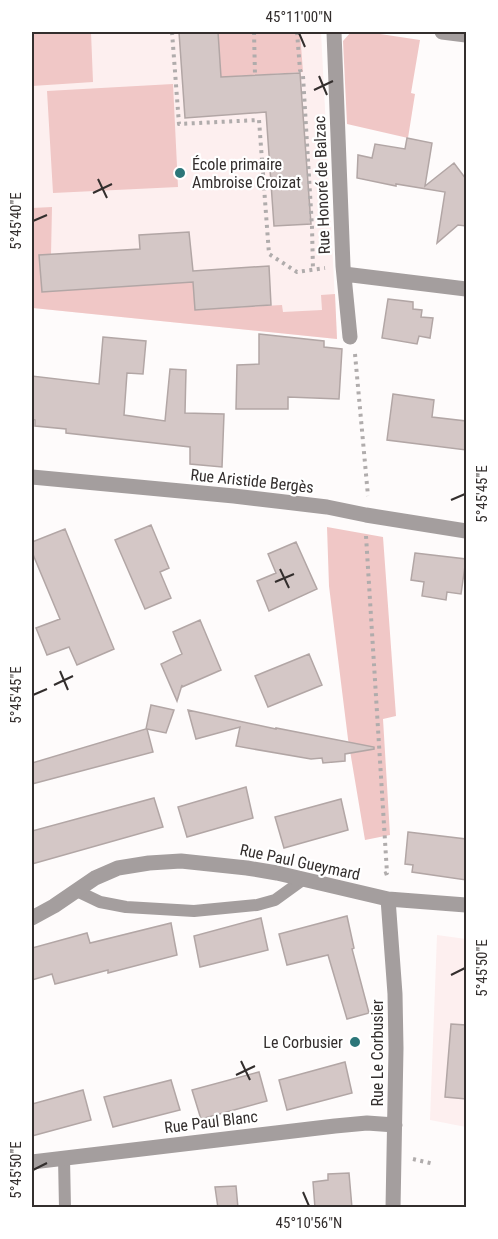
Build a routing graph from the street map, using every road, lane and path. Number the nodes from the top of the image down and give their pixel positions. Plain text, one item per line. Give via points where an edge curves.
1 (172, 32) edge
2 (254, 32) edge
3 (297, 32) edge
4 (334, 32) edge
5 (442, 32) edge
6 (466, 36) edge
7 (255, 75) dead end
8 (313, 270) junction
9 (344, 270) junction
10 (466, 289) edge
11 (350, 337) joint
12 (32, 477) edge
13 (366, 515) junction
14 (466, 531) edge
15 (304, 879) junction
16 (77, 891) junction
17 (371, 896) junction
18 (388, 899) junction
19 (466, 905) edge
20 (32, 918) edge
21 (395, 1125) junction
22 (64, 1158) junction
23 (409, 1158) dead end
24 (32, 1162) edge
25 (434, 1164) dead end
26 (65, 1208) edge
27 (393, 1208) edge

1 - 8 path via 179,124 259,120 269,254 297,272
2 - 7 path
3 - 8 path via 303,76
4 - 9 street, Rue Honoré de Balzac
5 - 6 street
8 - 9 path
9 - 10 street
9 - 11 street, Rue Honoré de Balzac
11 - 13 path via 354,342 368,498
12 - 13 street, Rue Aristide Bergès via 234,496
13 - 14 street, Rue Aristide Bergès
13 - 17 path via 387,873 374,879
15 - 16 street, Rue Paul Gueymard via 181,861 118,868
15 - 16 lane via 275,900 258,906 194,911 126,907 100,902
15 - 17 street, Rue Paul Gueymard
16 - 20 street, Rue Paul Gueymard
17 - 18 street, Rue Paul Gueymard
18 - 19 street, Rue Paul Gueymard
18 - 21 street, Rue Le Corbusier via 395,994
21 - 22 street, Rue Paul Blanc via 335,1126
21 - 27 street, Rue Le Corbusier
22 - 24 street, Rue Paul Blanc
22 - 26 lane
23 - 25 path

